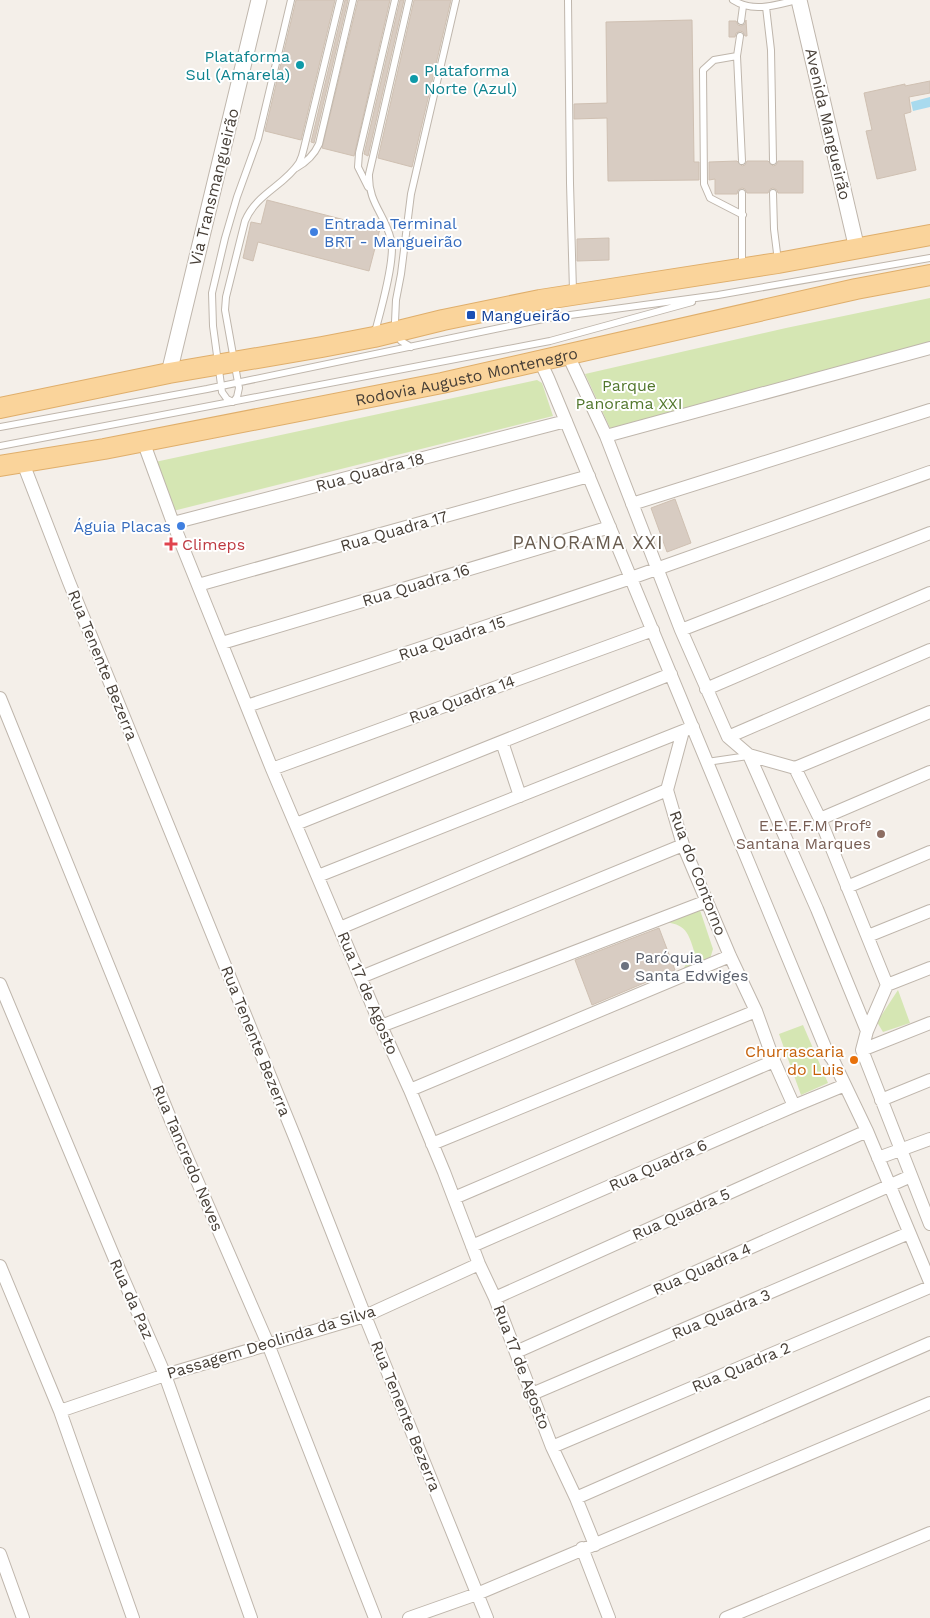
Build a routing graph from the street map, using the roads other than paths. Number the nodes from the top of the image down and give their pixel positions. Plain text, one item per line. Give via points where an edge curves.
1 (259, 0) edge
2 (291, 0) edge
3 (340, 0) edge
4 (353, 0) edge
5 (395, 0) edge
6 (409, 0) edge
7 (456, 0) edge
8 (568, 0) edge
9 (733, 0) edge
10 (798, 0) edge
11 (743, 6) junction
12 (766, 7) junction
13 (741, 20) dead end
14 (740, 36) dead end
15 (737, 56) junction
16 (742, 161) dead end
17 (773, 161) dead end
18 (293, 170) junction
19 (369, 190) junction
20 (774, 193) dead end
21 (742, 194) dead end
22 (743, 215) junction
23 (930, 236) edge
24 (858, 249) junction
25 (930, 258) edge
26 (778, 263) junction
27 (742, 268) junction
28 (930, 275) edge
29 (573, 295) junction
30 (718, 295) junction
31 (396, 331) junction
32 (374, 337) junction
33 (411, 347) junction
34 (930, 348) edge
35 (568, 355) junction
36 (363, 357) junction
37 (540, 361) junction
38 (230, 370) junction
39 (169, 373) junction
40 (221, 386) junction
41 (233, 402) junction
42 (0, 408) edge
43 (930, 410) edge
44 (566, 421) junction
45 (0, 427) edge
46 (606, 436) junction
47 (143, 440) junction
48 (0, 446) edge
49 (23, 464) junction
50 (0, 466) edge
51 (930, 472) edge
52 (589, 476) junction
53 (632, 504) junction
54 (173, 523) junction
55 (610, 527) junction
56 (930, 533) edge
57 (656, 568) junction
58 (631, 578) junction
59 (198, 585) junction
60 (930, 592) edge
61 (652, 630) junction
62 (681, 630) junction
63 (222, 643) junction
64 (930, 650) edge
65 (670, 674) junction
66 (706, 689) junction
67 (0, 698) edge
68 (247, 706) junction
69 (930, 712) edge
70 (688, 729) junction
71 (728, 737) junction
72 (502, 742) junction
73 (749, 756) junction
74 (708, 762) junction
75 (795, 768) junction
76 (272, 769) junction
77 (930, 772) edge
78 (667, 790) junction
79 (520, 796) junction
80 (820, 819) junction
81 (296, 824) junction
82 (683, 845) junction
83 (930, 852) edge
84 (318, 876) junction
85 (847, 887) junction
86 (708, 901) junction
87 (930, 911) edge
88 (340, 928) junction
89 (868, 936) junction
90 (730, 956) junction
91 (930, 968) edge
92 (361, 976) junction
93 (0, 984) edge
94 (887, 985) junction
95 (756, 1011) junction
96 (930, 1023) edge
97 (382, 1026) junction
98 (867, 1031) junction
99 (862, 1050) junction
100 (774, 1061) junction
101 (930, 1080) edge
102 (845, 1085) junction
103 (410, 1090) junction
104 (881, 1100) junction
105 (794, 1106) junction
106 (867, 1131) junction
107 (930, 1139) edge
108 (432, 1144) junction
109 (901, 1150) junction
110 (878, 1158) junction
111 (911, 1176) junction
112 (889, 1186) junction
113 (454, 1198) junction
114 (925, 1198) edge
115 (930, 1224) edge
116 (910, 1233) junction
117 (472, 1246) junction
118 (479, 1264) junction
119 (0, 1266) edge
120 (930, 1282) edge
121 (930, 1288) edge
122 (495, 1298) junction
123 (365, 1316) junction
124 (930, 1343) edge
125 (268, 1344) junction
126 (516, 1352) junction
127 (165, 1375) junction
128 (532, 1394) junction
129 (930, 1403) edge
130 (60, 1411) junction
131 (552, 1447) junction
132 (576, 1498) junction
133 (930, 1533) edge
134 (588, 1546) junction
135 (0, 1554) edge
136 (477, 1594) junction
137 (23, 1618) edge
138 (133, 1618) edge
139 (252, 1618) edge
140 (375, 1618) edge
141 (409, 1618) edge
142 (487, 1618) edge
143 (609, 1618) edge
144 (726, 1618) edge

1 - 39 street, Via Transmangueirão
2 - 38 lane via 258,139 236,197 212,293 213,326
3 - 18 lane via 304,148
4 - 18 lane via 319,144 310,158
5 - 19 lane via 359,153 358,167
6 - 19 lane via 369,174
7 - 31 lane via 411,194 396,300
8 - 29 lane
9 - 11 lane
10 - 12 lane
10 - 24 street, Avenida Mangueirão
11 - 12 lane
11 - 13 lane
12 - 17 lane
14 - 15 lane
15 - 16 lane
15 - 22 lane via 714,60 703,70 704,184 710,198
18 - 38 lane via 256,202 245,221 226,297
19 - 32 lane via 392,243
20 - 26 lane
21 - 22 lane
22 - 27 lane
23 - 24 main road
24 - 26 main road
25 - 30 lane
26 - 27 main road
27 - 29 main road
28 - 35 main road, Rodovia Augusto Montenegro
29 - 31 main road
30 - 33 lane via 548,318
30 - 41 lane via 550,341
31 - 32 main road
31 - 33 lane via 401,341
32 - 36 lane
32 - 38 main road
33 - 36 lane
34 - 46 street
35 - 37 main road, Rodovia Augusto Montenegro
35 - 46 street
36 - 38 lane
37 - 44 street
37 - 47 main road, Rodovia Augusto Montenegro
38 - 39 main road
38 - 40 lane
38 - 40 lane
38 - 41 lane via 238,397
39 - 42 main road
40 - 41 lane via 227,399
40 - 45 lane
41 - 48 lane
43 - 53 street
44 - 52 street
44 - 54 street, Rua Quadra 18
46 - 53 street
47 - 49 main road, Rodovia Augusto Montenegro
47 - 54 street, Rua 17 de Agosto
49 - 50 main road, Rodovia Augusto Montenegro
49 - 123 street, Rua Tenente Bezerra
51 - 57 street
52 - 55 street
52 - 59 street, Rua Quadra 17
53 - 57 street
54 - 59 street, Rua 17 de Agosto
55 - 58 street
55 - 63 street, Rua Quadra 16
56 - 62 street
57 - 58 street, Rua Quadra 15
57 - 62 street
58 - 61 street
58 - 68 street, Rua Quadra 15
59 - 63 street, Rua 17 de Agosto
60 - 66 street
61 - 65 street
61 - 76 street, Rua Quadra 14
62 - 66 street
63 - 68 street, Rua 17 de Agosto
64 - 71 street
65 - 70 street
65 - 72 street
66 - 71 street
67 - 125 street, Rua Tancredo Neves via 172,1124
68 - 76 street, Rua 17 de Agosto
69 - 75 street
70 - 74 street
70 - 78 street, Rua do Contorno
70 - 79 street
71 - 73 street
72 - 79 street
72 - 81 street
73 - 74 lane
73 - 75 street
73 - 98 street
74 - 102 street via 827,1052
75 - 80 street
76 - 81 street, Rua 17 de Agosto
77 - 80 street
78 - 82 street, Rua do Contorno
78 - 88 street
79 - 84 street
80 - 85 street
81 - 84 street, Rua 17 de Agosto
82 - 86 street, Rua do Contorno
82 - 92 street
83 - 85 street
84 - 88 street, Rua 17 de Agosto
85 - 89 street
86 - 90 street, Rua do Contorno
86 - 97 street
87 - 89 street
88 - 92 street, Rua 17 de Agosto
89 - 94 street
90 - 95 street, Rua do Contorno
90 - 103 street
91 - 94 street
92 - 97 street, Rua 17 de Agosto
93 - 127 street, Rua da Paz
94 - 98 street
95 - 100 street, Rua do Contorno
95 - 108 street
96 - 99 street
97 - 103 street, Rua 17 de Agosto
98 - 99 street
99 - 104 street
100 - 105 street, Rua do Contorno
100 - 113 street
101 - 104 street
102 - 105 street, Rua Quadra 6
102 - 106 street
103 - 108 street, Rua 17 de Agosto
104 - 109 street
105 - 117 street, Rua Quadra 6
106 - 110 street
106 - 122 street, Rua Quadra 5
107 - 109 street
108 - 113 street, Rua 17 de Agosto
109 - 110 street
109 - 111 street
110 - 112 street
111 - 112 street
111 - 114 street
112 - 116 street
112 - 126 street, Rua Quadra 4
113 - 117 street, Rua 17 de Agosto
114 - 115 street
116 - 120 street
116 - 128 street, Rua Quadra 3
117 - 118 street, Rua 17 de Agosto
118 - 122 street, Rua 17 de Agosto
118 - 123 street, Passagem Deolinda da Silva
119 - 130 street
121 - 131 street, Rua Quadra 2
122 - 126 street, Rua 17 de Agosto
123 - 125 street, Passagem Deolinda da Silva
123 - 136 street, Rua Tenente Bezerra
124 - 132 street
125 - 127 street, Passagem Deolinda da Silva
125 - 140 street, Rua Tancredo Neves
126 - 128 street, Rua 17 de Agosto
127 - 130 street, Passagem Deolinda da Silva
127 - 139 street, Rua da Paz
128 - 131 street, Rua 17 de Agosto
129 - 134 street
130 - 138 street
131 - 132 street, Rua 17 de Agosto
132 - 134 street, Rua 17 de Agosto
133 - 144 street
134 - 136 street
134 - 143 street, Rua 17 de Agosto
135 - 137 street
136 - 141 street
136 - 142 street, Rua Tenente Bezerra

